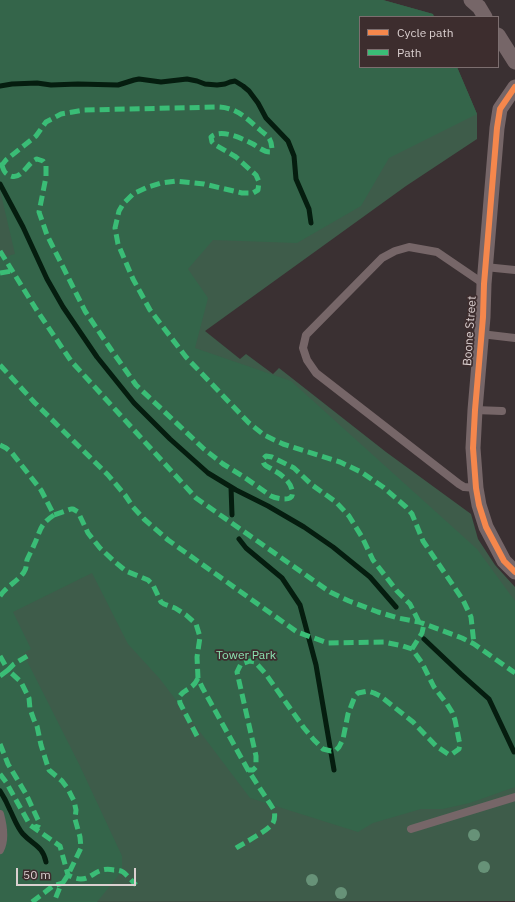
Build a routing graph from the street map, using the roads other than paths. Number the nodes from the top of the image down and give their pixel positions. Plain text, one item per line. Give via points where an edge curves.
1 (471, 0) edge
2 (485, 16) edge
3 (499, 37) edge
4 (515, 62) edge
5 (515, 87) edge
6 (485, 266) junction
7 (515, 270) edge
8 (484, 284) junction
9 (481, 334) junction
10 (515, 338) edge
11 (475, 410) junction
12 (502, 411) dead end
13 (476, 488) junction
14 (515, 572) edge
15 (515, 798) edge
16 (0, 814) edge
17 (411, 829) dead end
18 (0, 850) edge

1 - 2 street
3 - 4 street
5 - 6 street, Boone Street via 500,109
6 - 7 lane
6 - 8 street, Boone Street
8 - 9 street, Boone Street
8 - 13 lane via 437,252 409,246 382,258 306,335 303,348 316,373 459,484
9 - 10 lane
9 - 11 street, Boone Street
11 - 12 lane
11 - 13 street, Boone Street via 473,448
13 - 14 street, Boone Street via 486,527 504,561
15 - 17 lane
16 - 18 lane via 4,830

